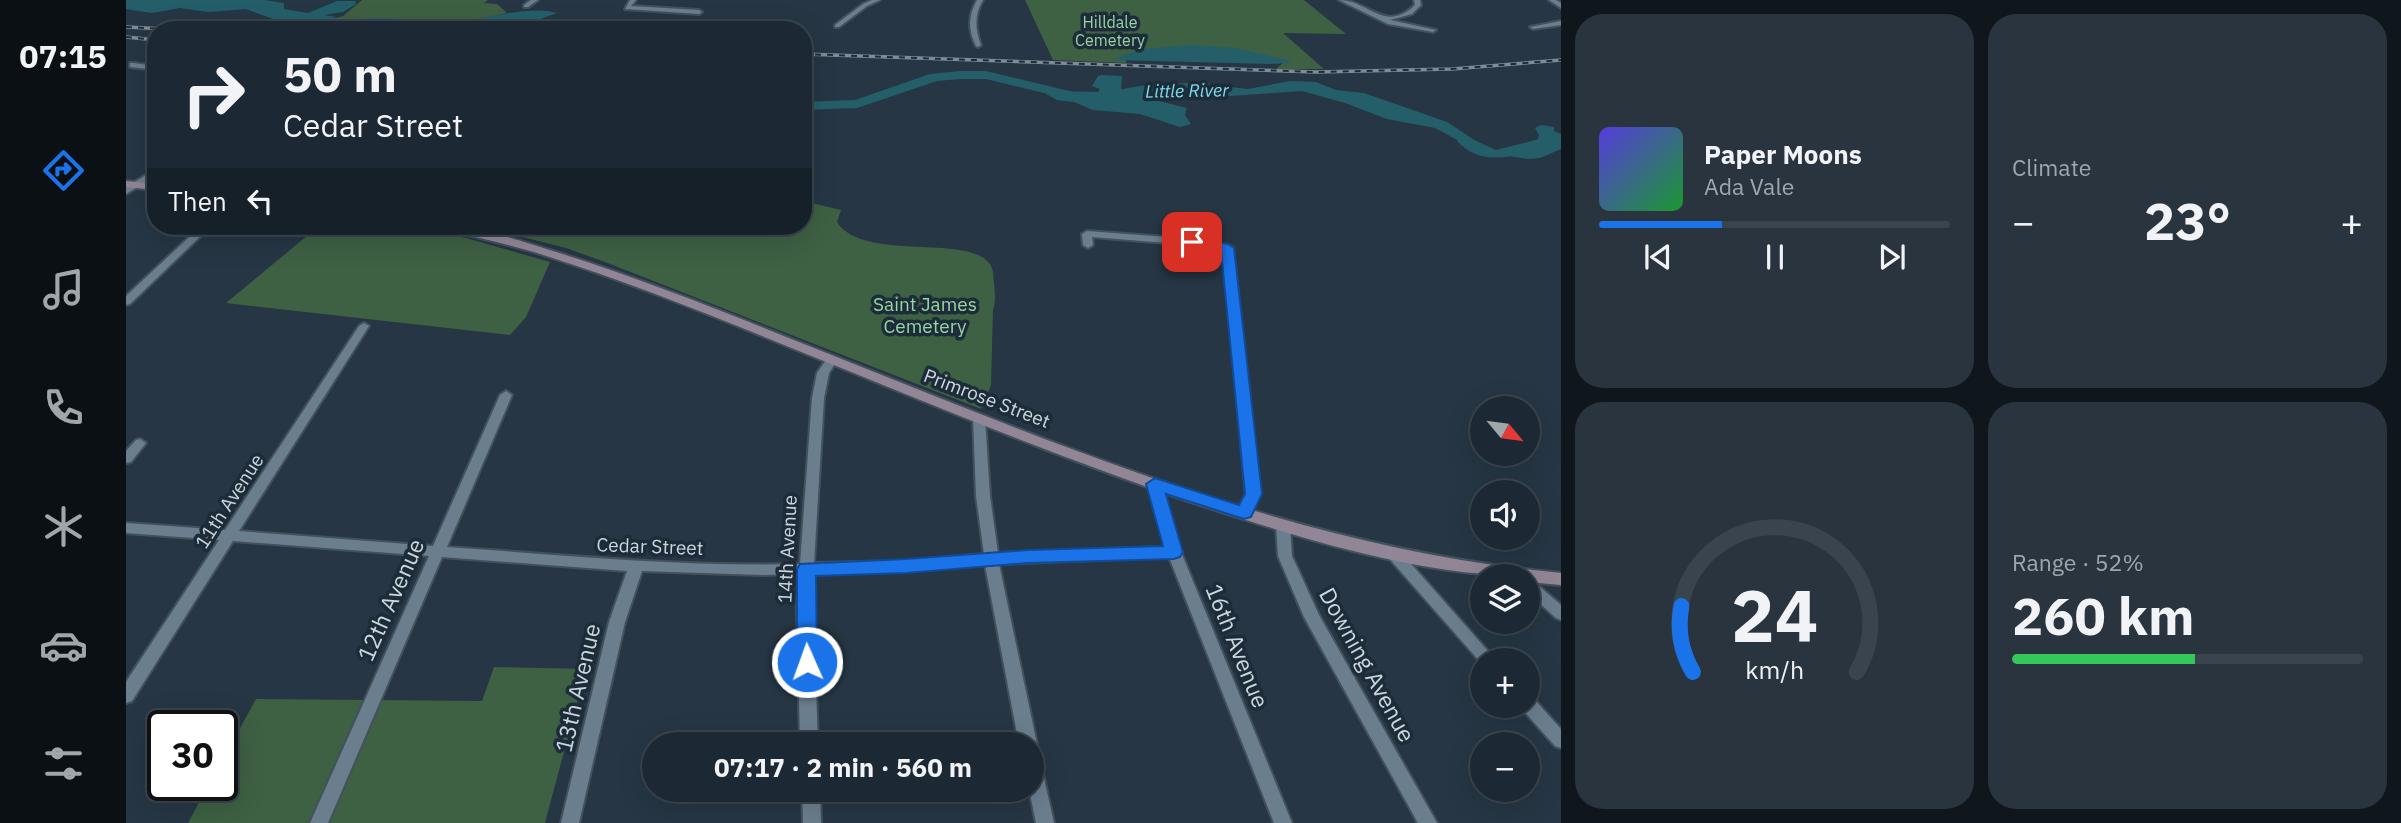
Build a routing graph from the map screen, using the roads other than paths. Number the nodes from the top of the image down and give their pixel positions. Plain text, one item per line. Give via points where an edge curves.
1 (535, 0) edge
2 (632, 0) edge
3 (877, 0) edge
4 (980, 0) edge
5 (1342, 0) edge
6 (1417, 0) edge
7 (1552, 0) edge
8 (527, 6) dead end
9 (1561, 6) edge
10 (699, 12) dead end
11 (1382, 20) junction
12 (1561, 23) edge
13 (837, 26) dead end
14 (1533, 27) dead end
15 (1433, 30) dead end
16 (978, 45) dead end
17 (147, 177) edge
18 (129, 187) edge
19 (147, 187) edge
20 (197, 235) edge
21 (483, 235) edge
22 (1088, 245) dead end
23 (126, 302) edge
24 (364, 326) dead end
25 (832, 359) junction
26 (506, 395) dead end
27 (979, 418) junction
28 (140, 443) dead end
29 (126, 459) edge
30 (1155, 484) junction
31 (1244, 513) junction
32 (1283, 525) junction
33 (126, 528) edge
34 (229, 536) junction
35 (438, 552) junction
36 (1174, 552) junction
37 (1392, 552) junction
38 (992, 559) junction
39 (636, 566) junction
40 (1470, 567) edge
41 (807, 569) junction
42 (1540, 578) edge
43 (1561, 579) edge
44 (1540, 594) edge
45 (1561, 614) edge
46 (1477, 648) edge
47 (126, 696) edge
48 (1540, 717) edge
49 (809, 732) edge
50 (1026, 732) edge
51 (1561, 741) edge
52 (811, 802) edge
53 (1040, 802) edge
54 (319, 823) edge
55 (570, 823) edge
56 (812, 823) edge
57 (1045, 823) edge
58 (1283, 823) edge
59 (1428, 823) edge

1 - 8 street
2 - 10 street via 627,8
3 - 13 street
4 - 16 street via 972,22
5 - 11 street
6 - 11 street via 1414,10
7 - 9 street
11 - 15 street
12 - 14 street
17 - 18 street
18 - 19 main road
20 - 23 street
21 - 25 main road, Primrose Street via 596,267
22 - 31 street via 1087,234 1228,248 1254,494
24 - 34 street, 11th Avenue
25 - 27 main road, Primrose Street
25 - 41 street, 14th Avenue via 823,373 818,398
26 - 35 street, 12th Avenue
27 - 30 main road, Primrose Street
27 - 38 street
28 - 29 street
30 - 31 main road, Primrose Street
30 - 36 street, 16th Avenue
31 - 32 main road, Primrose Street
32 - 37 main road, Primrose Street
32 - 59 street, Downing Avenue via 1284,556 1312,617
33 - 34 street, Cedar Street
34 - 35 street, Cedar Street
34 - 47 street, 11th Avenue
35 - 39 street, Cedar Street
35 - 54 street, 12th Avenue
36 - 38 street, Cedar Street
36 - 58 street, 16th Avenue
37 - 40 main road, Primrose Street
37 - 46 street
38 - 41 street, Cedar Street
38 - 50 street
39 - 41 street, Cedar Street
39 - 55 street, 13th Avenue via 617,622
41 - 49 street, 14th Avenue
42 - 43 main road, Primrose Street
44 - 45 street
48 - 51 street
52 - 56 street
53 - 57 street

